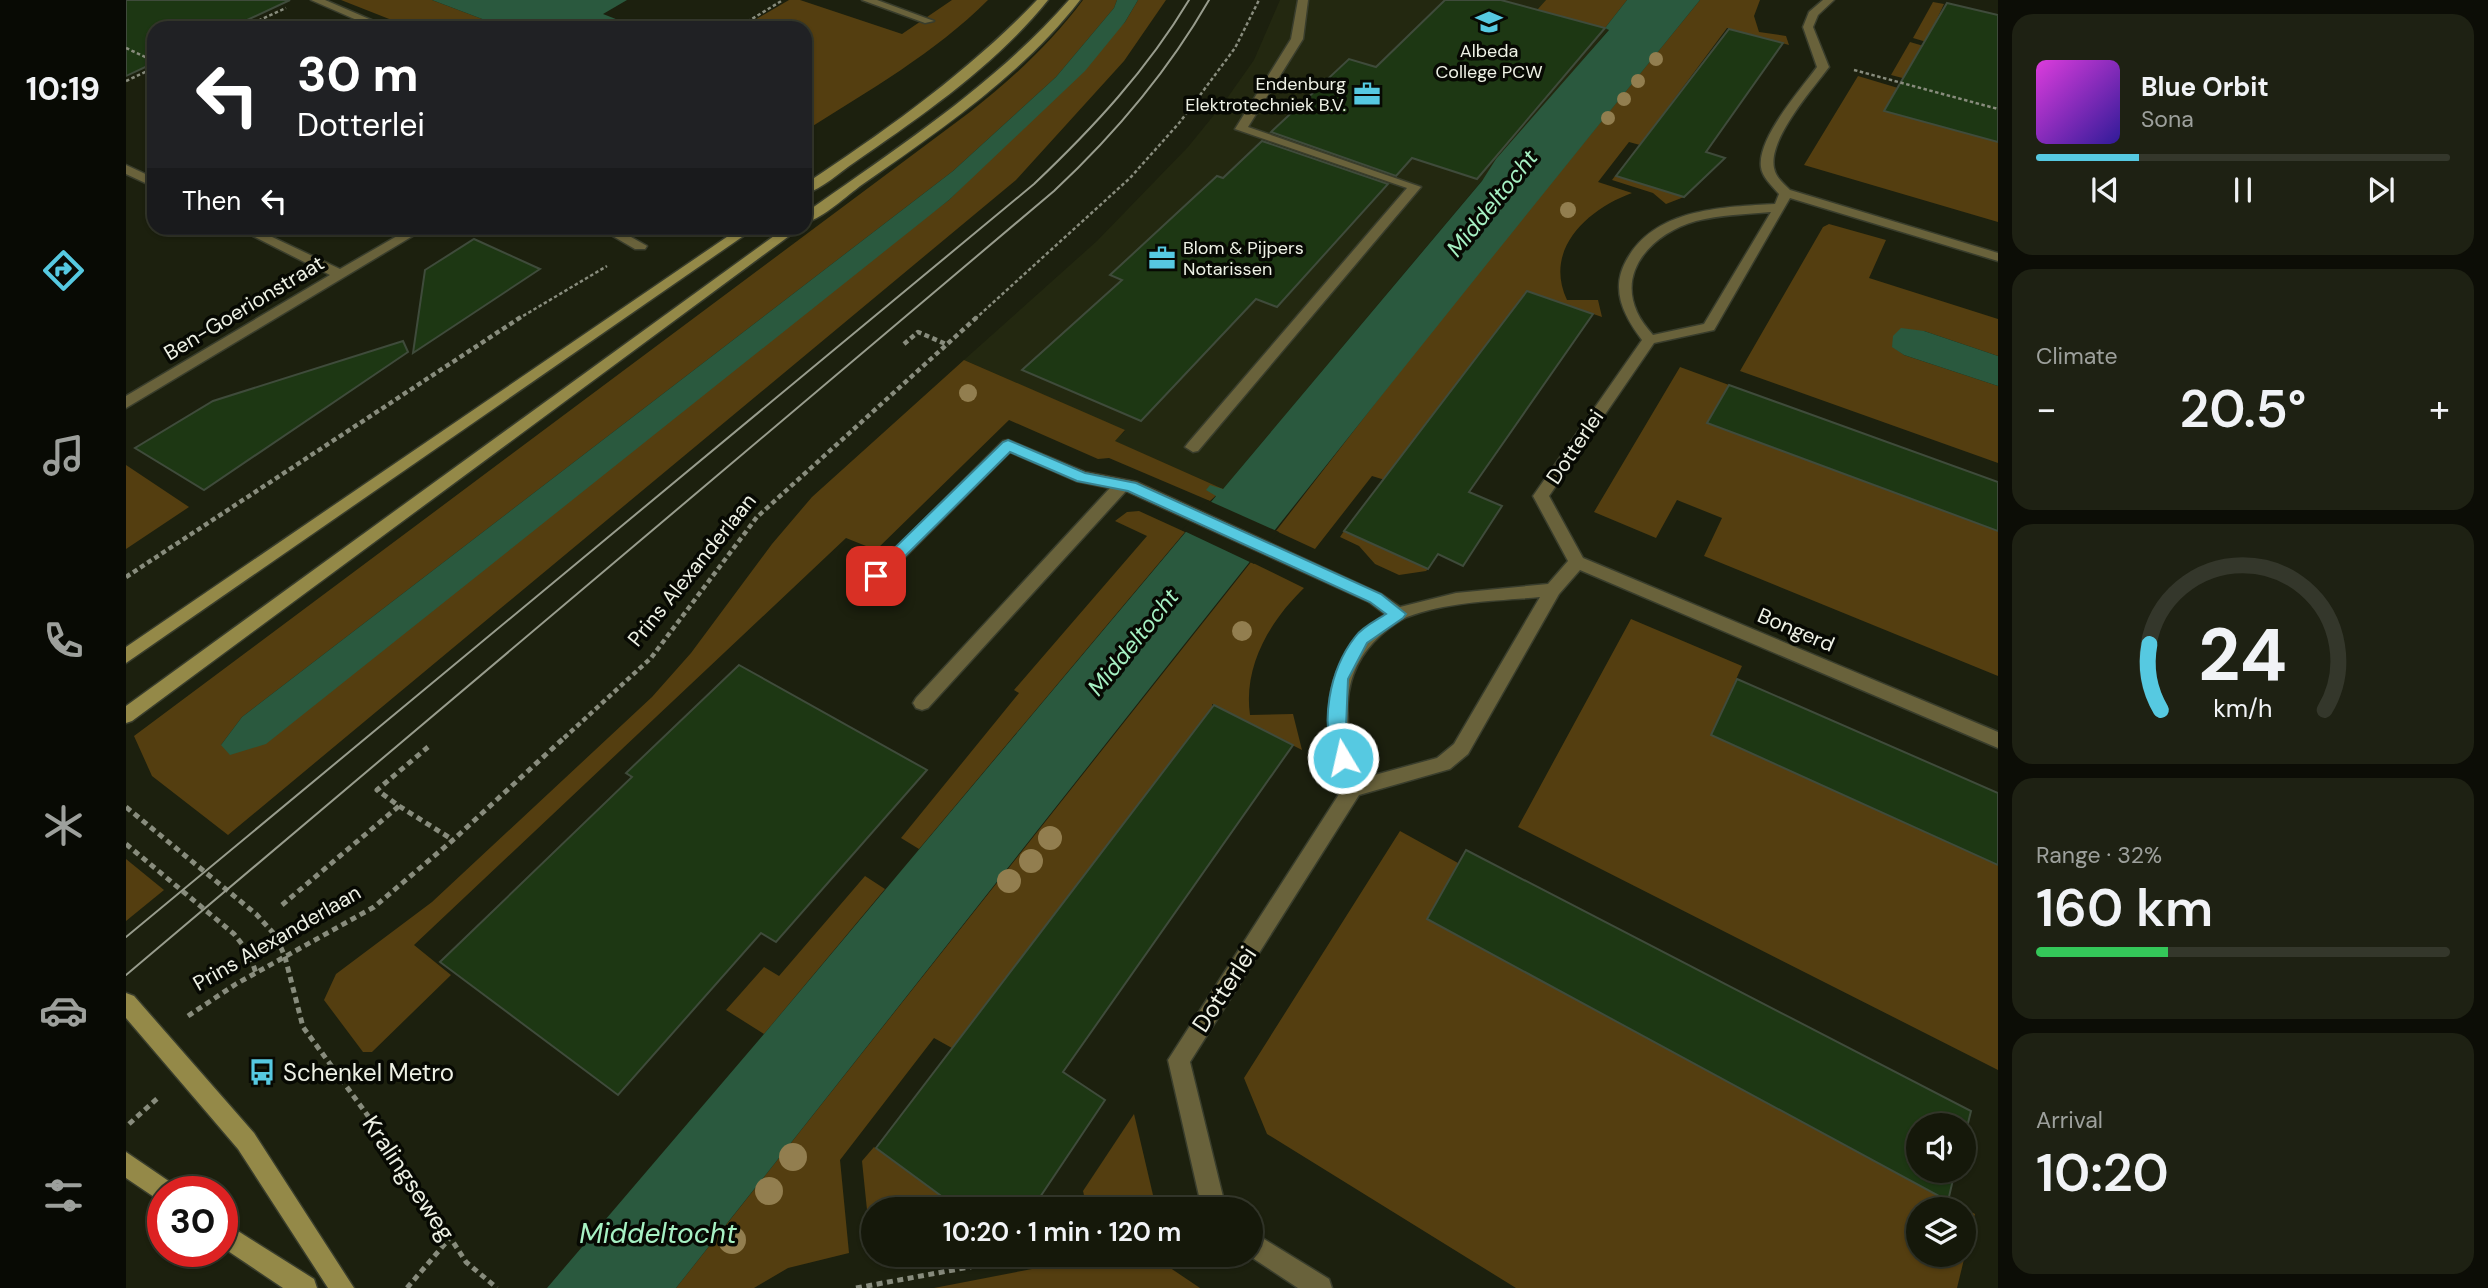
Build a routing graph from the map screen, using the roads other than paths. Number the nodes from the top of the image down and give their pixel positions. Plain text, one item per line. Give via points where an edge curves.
1 (316, 0) edge
2 (867, 0) edge
3 (1042, 0) edge
4 (1075, 0) edge
5 (1303, 0) edge
6 (1829, 0) edge
7 (368, 21) edge
8 (929, 21) dead end
9 (126, 169) edge
10 (147, 180) edge
11 (812, 185) edge
12 (1783, 200) junction
13 (812, 214) edge
14 (258, 235) edge
15 (407, 235) edge
16 (619, 235) edge
17 (738, 235) edge
18 (783, 235) edge
19 (640, 246) road end
20 (1998, 257) edge
21 (341, 275) junction
22 (1648, 340) junction
23 (126, 403) edge
24 (1193, 447) dead end
25 (1122, 485) junction
26 (1577, 562) junction
27 (1553, 590) junction
28 (857, 595) dead end
29 (1398, 614) junction
30 (126, 656) edge
31 (922, 703) dead end
32 (126, 716) edge
33 (1998, 740) edge
34 (1353, 789) junction
35 (126, 1003) edge
36 (126, 1164) edge
37 (147, 1179) edge
38 (1211, 1197) edge
39 (238, 1244) edge
40 (1263, 1251) edge
41 (305, 1288) edge
42 (342, 1288) edge
43 (1320, 1288) edge

1 - 7 street
2 - 8 street
3 - 11 main road via 981,62 913,118
4 - 13 main road via 1008,69 943,122
5 - 24 street via 1297,39 1241,129 1415,187
6 - 12 street via 1813,13 1808,27 1823,67 1768,147 1766,166
9 - 10 street
12 - 20 street
12 - 22 street via 1709,327
12 - 22 street via 1689,219 1659,231 1634,253 1625,278 1630,311
14 - 21 street
15 - 21 street, Ben-Goerionstraat
16 - 19 street
17 - 30 main road
18 - 32 main road
21 - 23 street, Ben-Goerionstraat
22 - 26 street, Dotterlei via 1541,496
25 - 28 street via 1082,477 1008,445
25 - 29 street via 1375,598
25 - 31 street
26 - 27 street
26 - 33 street, Bongerd
27 - 29 street via 1453,599
27 - 34 street via 1461,749 1443,764
29 - 34 street via 1362,639 1340,679 1338,728
34 - 38 street, Dotterlei via 1179,1060
35 - 42 main road via 246,1141
36 - 37 main road
39 - 41 main road
40 - 43 street

